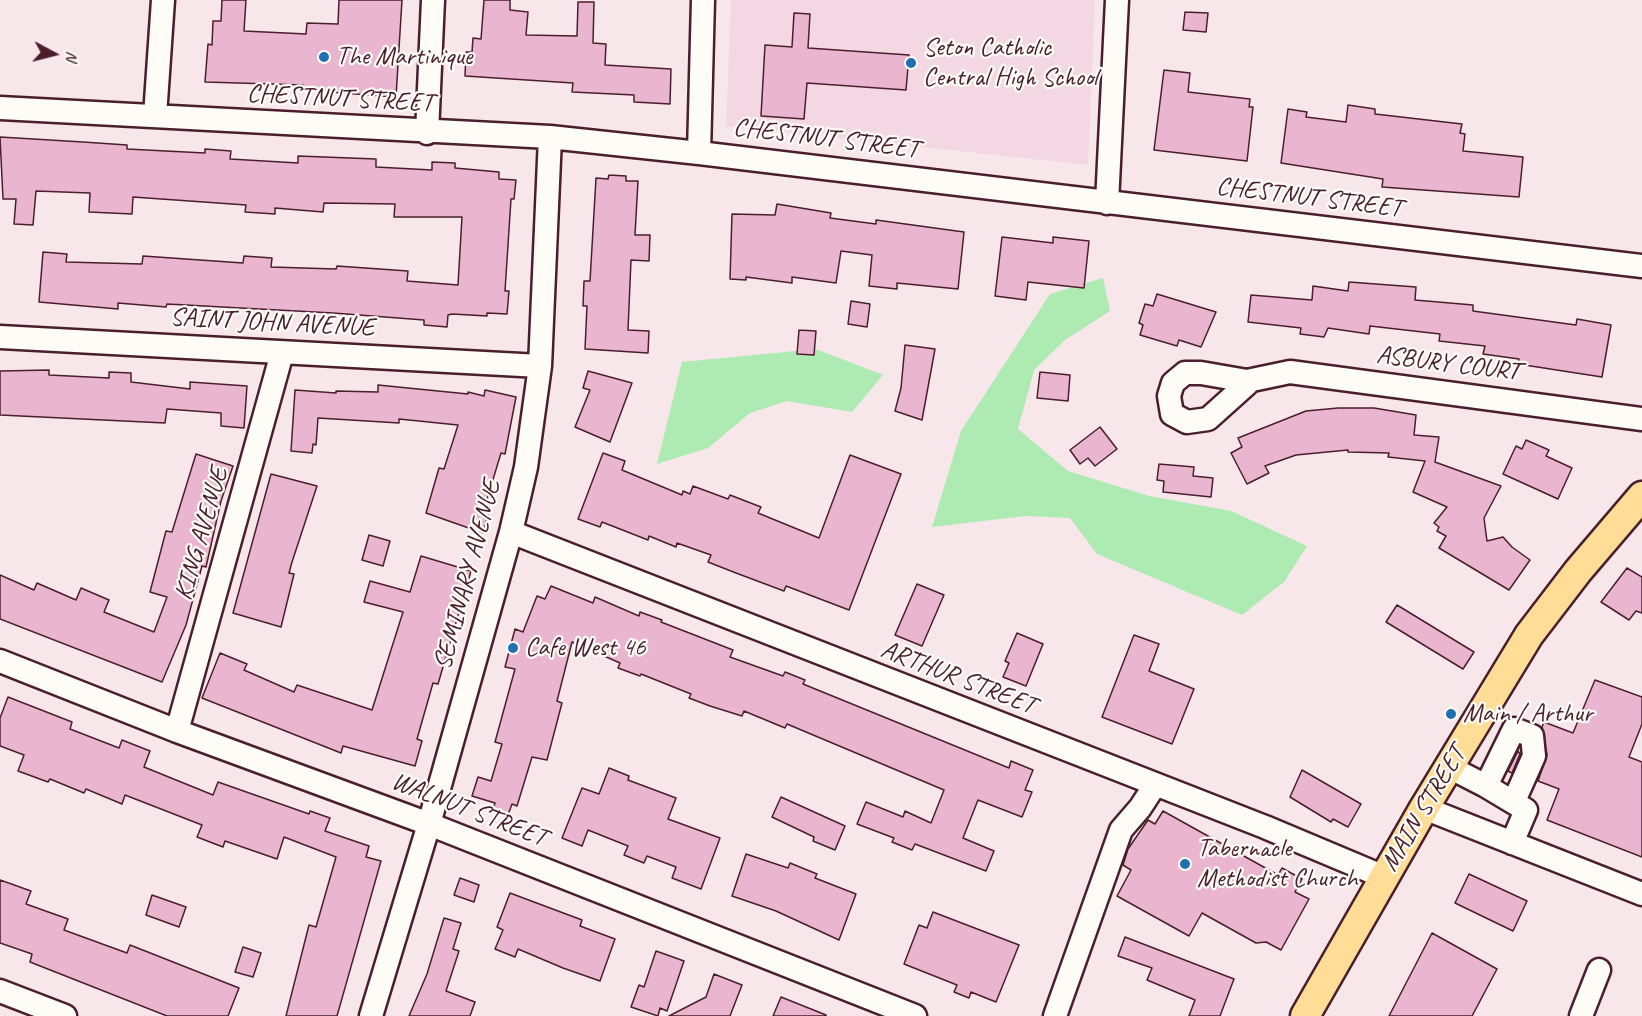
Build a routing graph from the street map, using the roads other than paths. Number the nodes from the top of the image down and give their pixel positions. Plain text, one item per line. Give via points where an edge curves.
1 (163, 0) edge
2 (433, 0) edge
3 (703, 0) edge
4 (1117, 0) edge
5 (0, 108) edge
6 (155, 116) junction
7 (427, 133) junction
8 (550, 137) junction
9 (699, 153) junction
10 (1107, 203) junction
11 (1642, 266) edge
12 (0, 337) edge
13 (282, 353) junction
14 (540, 366) junction
15 (1247, 381) dead end
16 (1642, 418) edge
17 (1642, 496) edge
18 (511, 532) junction
19 (0, 661) edge
20 (1483, 712) junction
21 (1514, 729) junction
22 (177, 731) junction
23 (1449, 767) junction
24 (1155, 784) junction
25 (1486, 786) junction
26 (1514, 801) junction
27 (1424, 808) junction
28 (429, 824) junction
29 (1512, 843) junction
30 (1384, 877) junction
31 (1642, 894) edge
32 (1599, 970) dead end
33 (0, 991) edge
34 (65, 1016) edge
35 (371, 1016) edge
36 (915, 1016) edge
37 (1055, 1016) edge
38 (1305, 1016) edge
39 (1581, 1016) edge

1 - 6 street
2 - 7 street
3 - 9 street
4 - 10 street
5 - 6 street, CHESTNUT STREET
6 - 7 street, CHESTNUT STREET
7 - 8 street, CHESTNUT STREET
8 - 9 street, CHESTNUT STREET
8 - 14 street, SEMINARY AVENUE
9 - 10 street, CHESTNUT STREET
10 - 11 street, CHESTNUT STREET
12 - 13 street, SAINT JOHN AVENUE
13 - 14 street, SAINT JOHN AVENUE
13 - 22 street, KING AVENUE
14 - 18 street, SEMINARY AVENUE via 526,467
15 - 16 street, ASBURY COURT via 1290,372
17 - 20 main road, MAIN STREET via 1529,635
18 - 24 street, ARTHUR STREET
18 - 28 street, SEMINARY AVENUE
19 - 22 street, WALNUT STREET
20 - 21 street
20 - 23 main road, MAIN STREET
21 - 25 street
21 - 26 street via 1532,736 1534,756
22 - 28 street, WALNUT STREET
23 - 25 street
23 - 27 main road, MAIN STREET
24 - 30 street, ARTHUR STREET
24 - 37 street via 1121,830
25 - 26 street
26 - 29 street via 1526,810
27 - 29 street
27 - 30 main road, MAIN STREET
28 - 35 street, SEMINARY AVENUE
28 - 36 street, WALNUT STREET
29 - 31 street
30 - 38 main road, MAIN STREET
32 - 39 street
33 - 34 street

